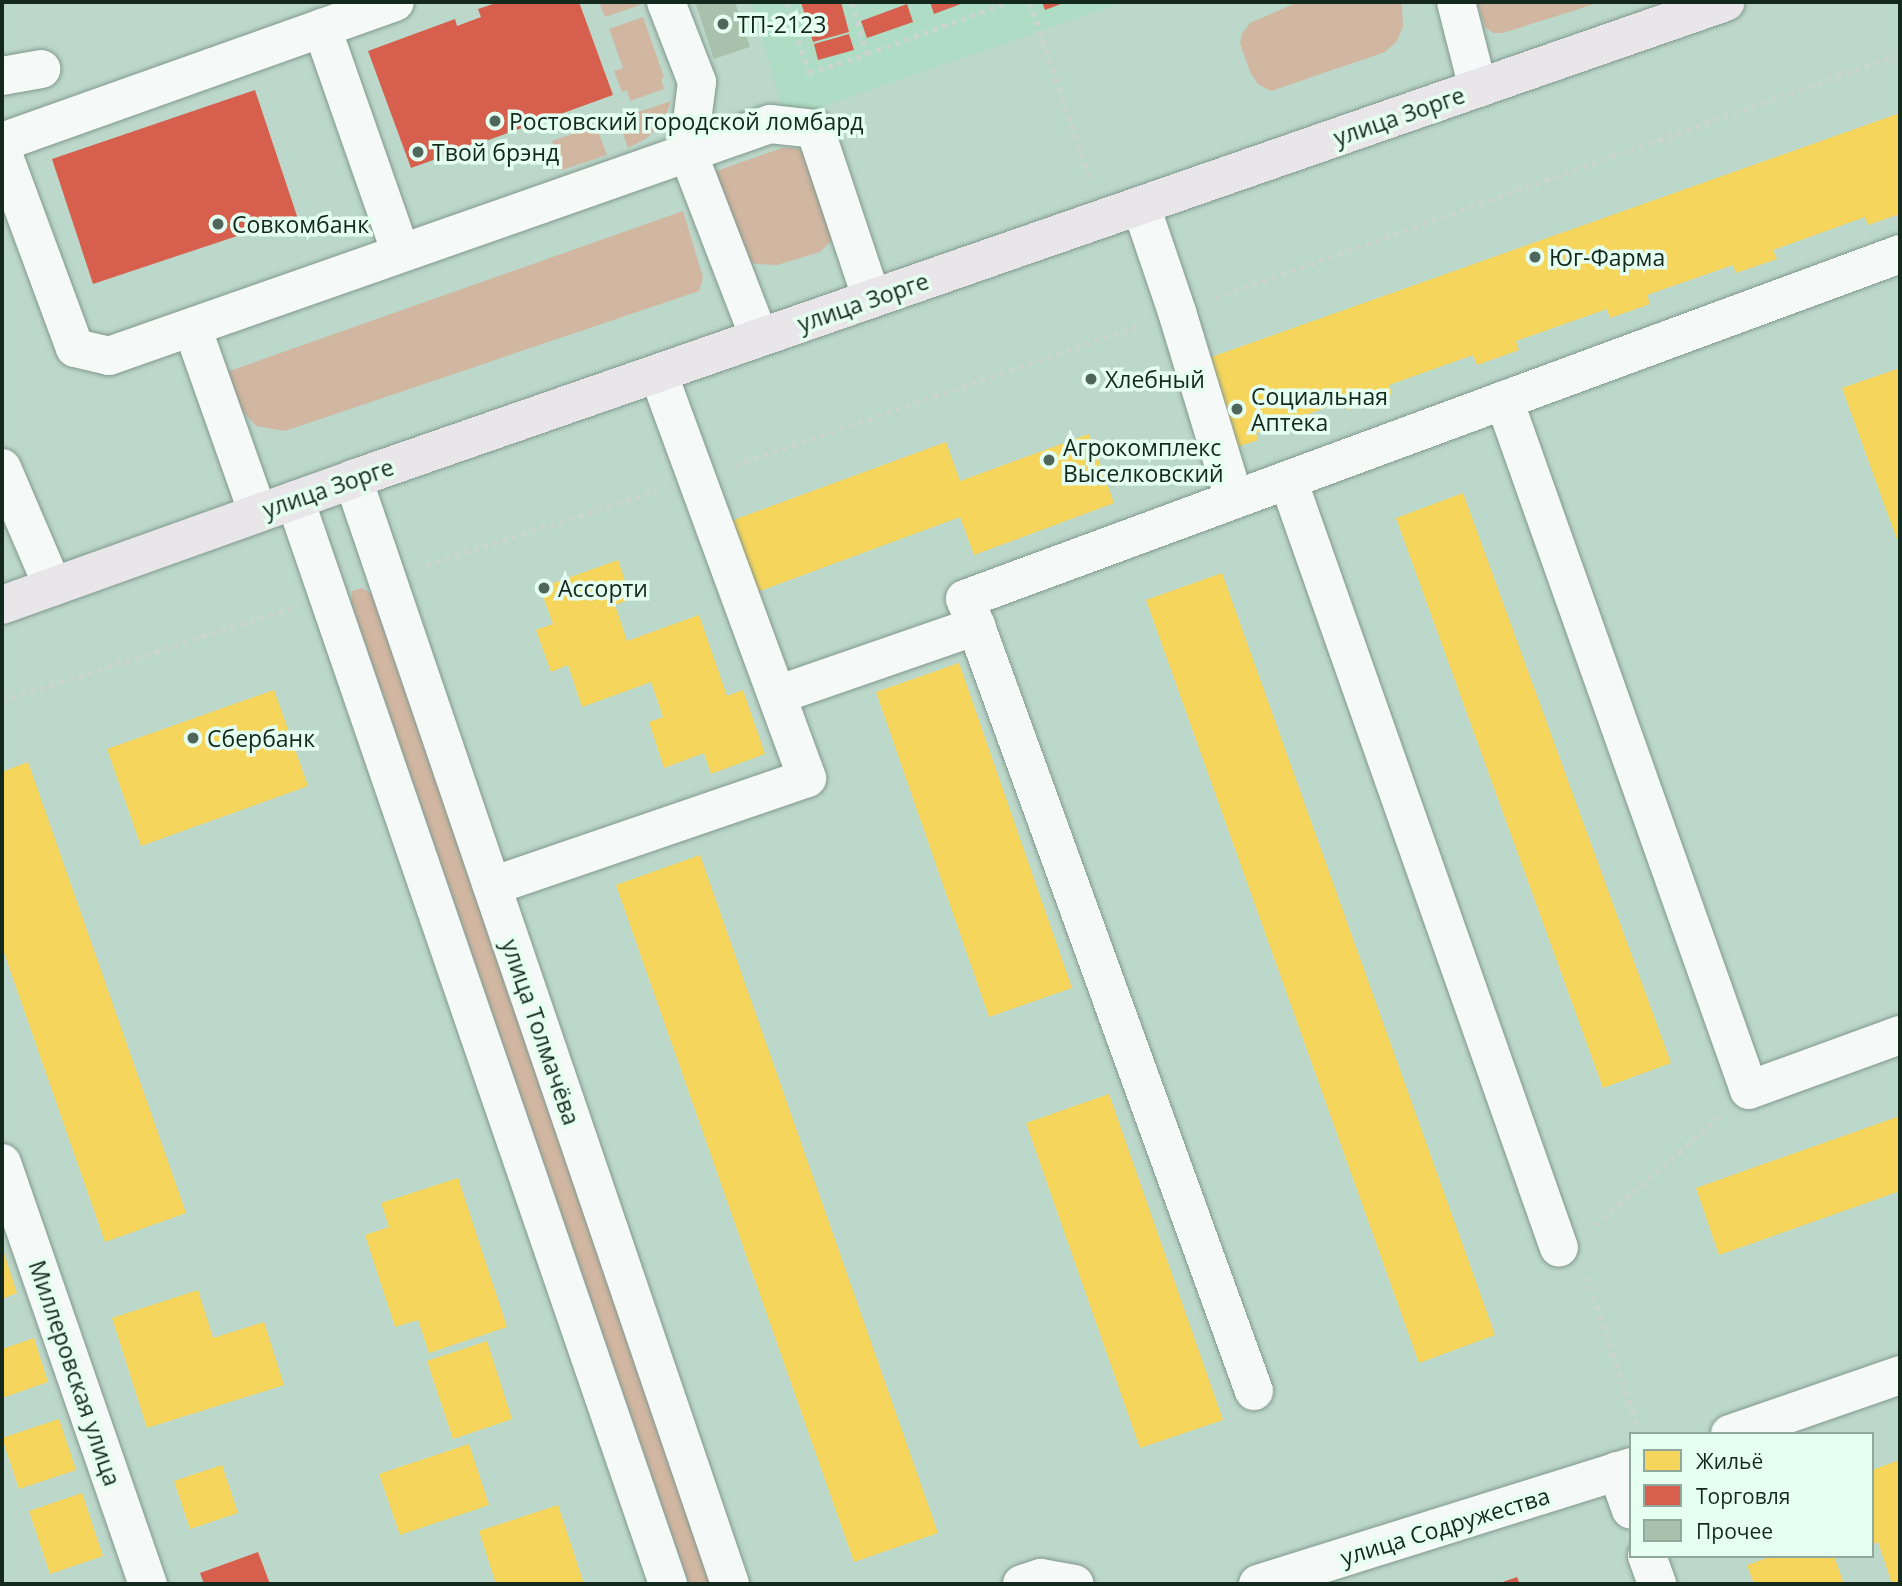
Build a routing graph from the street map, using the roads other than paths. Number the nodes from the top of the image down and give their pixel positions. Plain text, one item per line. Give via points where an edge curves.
1 (396, 2) edge
2 (666, 2) edge
3 (1456, 2) edge
4 (1726, 2) edge
5 (322, 27) junction
6 (41, 69) dead end
7 (2, 75) edge
8 (1478, 88) junction
9 (2, 142) edge
10 (2, 151) edge
11 (688, 153) junction
12 (1141, 206) junction
13 (401, 253) junction
14 (1900, 254) edge
15 (872, 299) junction
16 (192, 327) junction
17 (759, 338) junction
18 (657, 374) junction
19 (1504, 400) junction
20 (2, 468) edge
21 (353, 479) junction
22 (1288, 480) junction
23 (1234, 499) junction
24 (295, 500) junction
25 (258, 513) junction
26 (53, 587) junction
27 (2, 605) edge
28 (976, 626) junction
29 (777, 695) junction
30 (492, 886) junction
31 (1900, 1035) edge
32 (2, 1163) edge
33 (1576, 1250) road end
34 (1900, 1375) edge
35 (1254, 1391) dead end
36 (1736, 1432) edge
37 (1624, 1469) edge
38 (1629, 1498) edge
39 (1648, 1558) edge
40 (148, 1584) edge
41 (668, 1584) edge
42 (730, 1584) edge
43 (1022, 1584) edge
44 (1073, 1584) edge
45 (1258, 1584) edge
46 (1657, 1584) edge

1 - 5 street
2 - 11 street via 697,82
3 - 8 street
4 - 8 main road, улица Зорге
5 - 9 street
5 - 13 street
6 - 7 street
8 - 12 main road, улица Зорге
10 - 16 street via 75,348 109,356
11 - 13 street
11 - 15 street via 770,124 815,129
11 - 17 street
12 - 15 main road, улица Зорге
12 - 23 street
13 - 16 street
14 - 19 street
15 - 17 main road, улица Зорге
16 - 25 street
17 - 18 main road, улица Зорге
18 - 21 main road, улица Зорге
18 - 29 street
19 - 22 street
19 - 31 street via 1749,1090
20 - 26 street
21 - 24 main road, улица Зорге
21 - 30 street, улица Толмачёва
22 - 23 street
22 - 33 street
23 - 28 street via 965,599
24 - 25 main road, улица Зорге
24 - 41 street
25 - 26 main road, улица Зорге
26 - 27 main road, улица Зорге
28 - 29 street
28 - 35 street
29 - 30 street via 807,778
30 - 42 street, улица Толмачёва
32 - 40 street, Миллеровская улица
34 - 36 street
37 - 38 street
37 - 45 street, улица Содружества
39 - 46 street
43 - 44 street via 1041,1578

